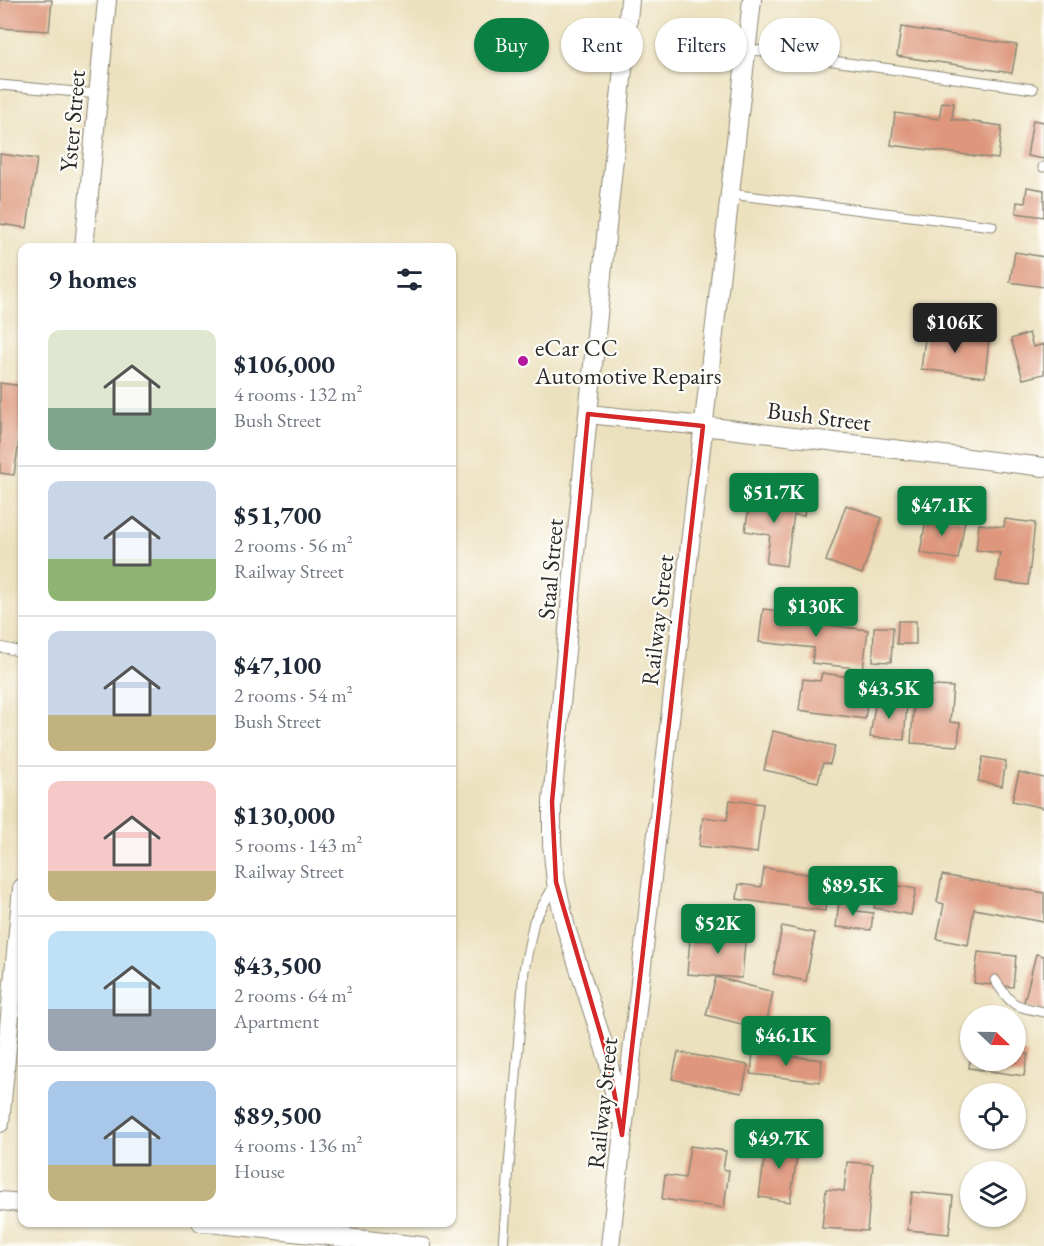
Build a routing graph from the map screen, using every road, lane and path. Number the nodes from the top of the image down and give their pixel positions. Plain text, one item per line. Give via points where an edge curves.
1 (108, 0) edge
2 (630, 0) edge
3 (752, 0) edge
4 (747, 49) joint
5 (744, 72) edge
6 (0, 85) edge
7 (1034, 89) dead end
8 (98, 94) junction
9 (730, 194) junction
10 (992, 226) dead end
11 (84, 243) edge
12 (588, 414) junction
13 (703, 426) junction
14 (1044, 467) edge
15 (0, 647) edge
16 (18, 651) edge
17 (556, 882) junction
18 (18, 931) edge
19 (995, 980) dead end
20 (1044, 1012) edge
21 (0, 1123) edge
22 (622, 1135) junction
23 (0, 1201) edge
24 (18, 1203) edge
25 (247, 1227) edge
26 (421, 1246) edge
27 (503, 1246) edge
28 (610, 1246) edge

1 - 8 street, Yster Street
2 - 12 street, Staal Street
3 - 4 street, Railway Street
4 - 7 lane
5 - 9 street, Railway Street
6 - 8 lane
8 - 11 street, Yster Street
9 - 10 lane
9 - 13 street, Railway Street
12 - 13 street, Bush Street
12 - 17 street, Staal Street via 552,802
13 - 14 street, Bush Street
13 - 22 street, Railway Street
15 - 16 lane
17 - 22 street, Staal Street via 566,928 608,1059
17 - 27 lane via 534,921 524,970
18 - 21 street
19 - 20 lane via 1009,1001
22 - 28 street, Railway Street
23 - 24 street
25 - 26 street

